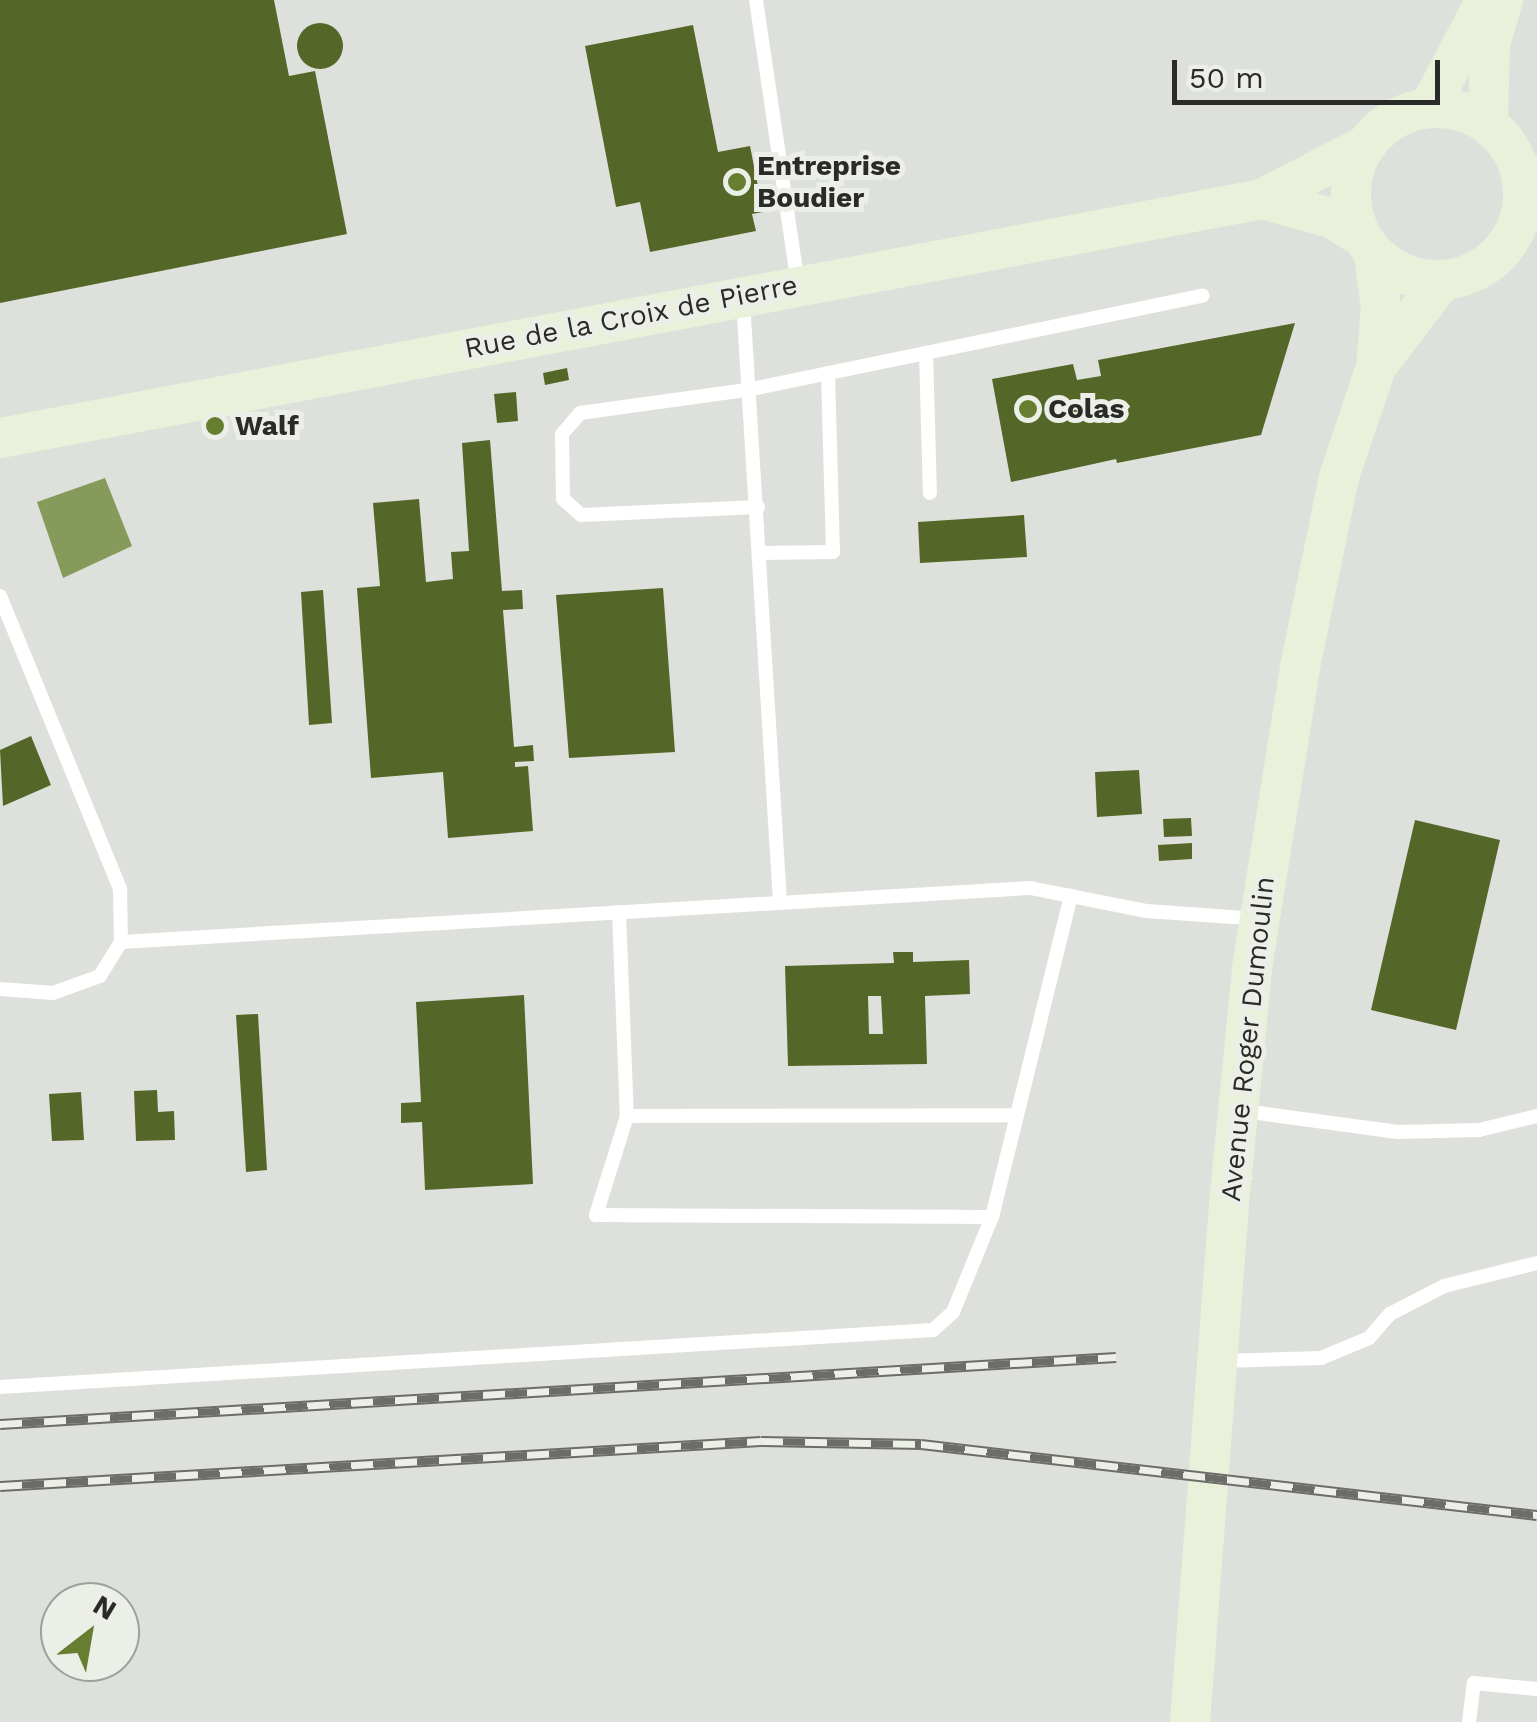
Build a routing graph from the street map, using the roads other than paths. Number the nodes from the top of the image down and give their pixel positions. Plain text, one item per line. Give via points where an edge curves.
1 (756, 0) edge
2 (1486, 0) edge
3 (1503, 0) edge
4 (1429, 108) junction
5 (1488, 124) junction
6 (1364, 146) junction
7 (1262, 199) junction
8 (1367, 245) junction
9 (1442, 280) junction
10 (799, 285) junction
11 (743, 296) junction
12 (1202, 296) dead end
13 (926, 353) junction
14 (1376, 367) junction
15 (828, 373) junction
16 (752, 389) junction
17 (0, 438) edge
18 (930, 493) dead end
19 (758, 507) junction
20 (761, 553) junction
21 (0, 596) edge
22 (1071, 896) junction
23 (780, 902) junction
24 (619, 912) junction
25 (1260, 920) junction
26 (121, 942) junction
27 (0, 989) edge
28 (1238, 1110) junction
29 (626, 1116) junction
30 (1017, 1116) junction
31 (1537, 1116) edge
32 (992, 1216) junction
33 (1537, 1263) edge
34 (1218, 1361) junction
35 (0, 1387) edge
36 (1537, 1690) edge
37 (1190, 1722) edge
38 (1469, 1722) edge

1 - 10 lane
2 - 4 main road
3 - 5 main road via 1490,44
4 - 5 main road via 1467,113
4 - 6 main road via 1399,116
5 - 9 main road via 1520,171 1522,210 1494,259 1461,278
6 - 7 main road, Rue de la Croix de Pierre
6 - 8 main road via 1350,189
7 - 8 main road, Rue de la Croix de Pierre via 1331,218
7 - 10 main road, Rue de la Croix de Pierre
8 - 9 main road via 1418,278
8 - 14 main road via 1380,308
9 - 14 main road
10 - 11 main road, Rue de la Croix de Pierre
11 - 16 lane
11 - 17 main road, Rue de la Croix de Pierre
12 - 13 lane
13 - 15 lane
13 - 18 lane
14 - 25 main road, Avenue Roger Dumoulin via 1339,478 1297,683
15 - 16 lane
15 - 20 lane via 833,552
16 - 19 lane
16 - 19 lane via 580,413 562,434 563,499 581,515
19 - 20 lane
20 - 23 lane
21 - 26 lane via 120,889
22 - 23 lane via 1030,888
22 - 25 lane via 1146,911
22 - 30 lane
23 - 24 lane
24 - 26 lane
24 - 29 lane
25 - 28 main road, Avenue Roger Dumoulin
26 - 27 lane via 100,976 53,993
28 - 31 lane via 1398,1132 1478,1130
28 - 34 main road, Avenue Roger Dumoulin
29 - 30 lane
29 - 32 lane via 596,1215
30 - 32 lane
32 - 35 lane via 953,1312 933,1330
33 - 34 lane via 1444,1286 1390,1314 1368,1338 1321,1358
34 - 37 main road, Avenue Roger Dumoulin
36 - 38 lane via 1474,1683

